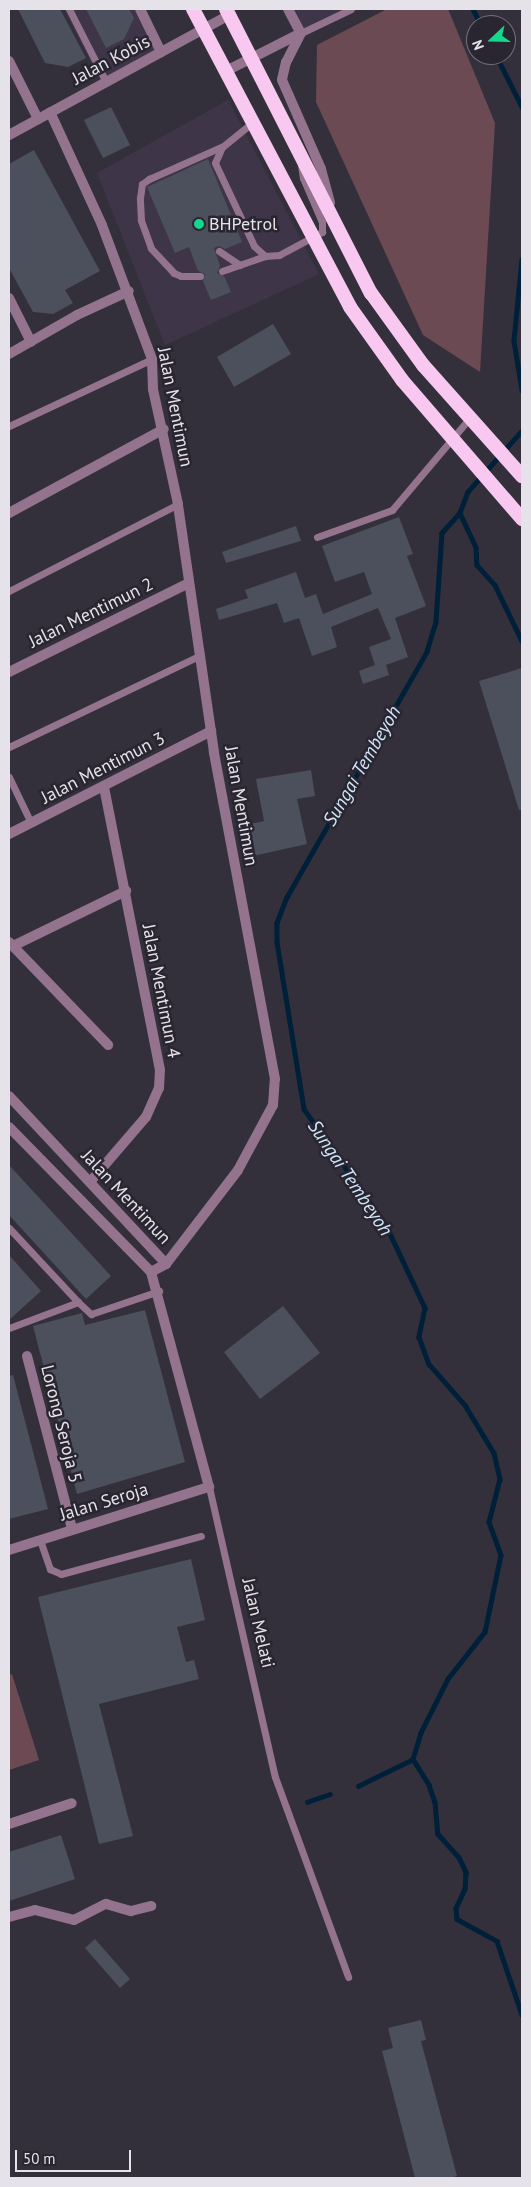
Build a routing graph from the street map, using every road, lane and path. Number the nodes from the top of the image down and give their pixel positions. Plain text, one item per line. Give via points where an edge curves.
1 (69, 9) edge
2 (140, 9) edge
3 (193, 9) edge
4 (288, 9) edge
5 (351, 9) edge
6 (228, 12) edge
7 (204, 29) junction
8 (301, 33) junction
9 (162, 52) junction
10 (252, 58) junction
11 (9, 61) edge
12 (226, 71) junction
13 (106, 82) junction
14 (50, 112) junction
15 (38, 119) junction
16 (253, 122) junction
17 (9, 135) edge
18 (222, 147) junction
19 (300, 155) junction
20 (335, 225) junction
21 (313, 239) junction
22 (219, 251) dead end
23 (265, 256) junction
24 (240, 265) junction
25 (222, 271) dead end
26 (200, 276) dead end
27 (129, 291) junction
28 (9, 298) edge
29 (31, 342) junction
30 (9, 354) edge
31 (152, 359) junction
32 (472, 422) junction
33 (9, 426) edge
34 (164, 429) junction
35 (454, 443) junction
36 (522, 476) edge
37 (178, 504) junction
38 (9, 513) edge
39 (518, 515) edge
40 (317, 537) dead end
41 (187, 584) junction
42 (9, 591) edge
43 (201, 655) junction
44 (9, 672) edge
45 (211, 731) junction
46 (9, 747) edge
47 (9, 777) edge
48 (104, 786) junction
49 (31, 823) junction
50 (9, 834) edge
51 (126, 890) junction
52 (11, 944) edge
53 (108, 1045) dead end
54 (9, 1096) edge
55 (9, 1127) edge
56 (90, 1182) junction
57 (9, 1228) edge
58 (166, 1264) junction
59 (151, 1272) junction
60 (159, 1291) junction
61 (78, 1302) junction
62 (9, 1328) edge
63 (27, 1356) dead end
64 (209, 1487) junction
65 (72, 1529) junction
66 (201, 1536) dead end
67 (40, 1540) junction
68 (9, 1550) edge
69 (72, 1803) dead end
70 (9, 1824) edge
71 (151, 1906) dead end
72 (9, 1917) edge
73 (348, 1977) dead end

1 - 13 lane
2 - 9 street
3 - 7 highway
4 - 8 street
5 - 8 lane
6 - 7 street, Jalan Kobis
6 - 10 highway
7 - 9 street, Jalan Kobis
7 - 12 highway
8 - 10 street
8 - 20 street via 286,62 282,80 321,169
9 - 13 street, Jalan Kobis
10 - 12 street
10 - 19 highway
11 - 15 street
12 - 16 highway
13 - 14 street, Jalan Kobis
14 - 15 street, Jalan Kobis
14 - 27 street, Jalan Mentimun
15 - 17 street, Jalan Kobis
16 - 18 lane
16 - 21 highway
18 - 23 lane via 216,157 217,169 254,246
18 - 26 lane via 142,184 139,207 151,248 174,273
19 - 20 highway
19 - 21 lane via 303,178 322,222 322,232
20 - 32 highway via 371,293 397,332
21 - 23 lane via 279,255
21 - 35 highway via 329,272 372,340
22 - 24 lane
23 - 24 lane
24 - 25 lane
27 - 29 street via 77,315
27 - 31 street, Jalan Mentimun
28 - 29 street
29 - 30 street
31 - 33 lane
31 - 34 street, Jalan Mentimun via 153,389
32 - 35 lane
32 - 36 highway
34 - 37 street, Jalan Mentimun
34 - 38 street
35 - 39 highway
35 - 40 lane via 392,510
37 - 41 street, Jalan Mentimun
37 - 42 lane
41 - 43 street, Jalan Mentimun
41 - 44 street, Jalan Mentimun 2
43 - 45 street, Jalan Mentimun
43 - 46 lane
45 - 48 street, Jalan Mentimun 3
45 - 58 street, Jalan Mentimun via 276,1079 273,1105 238,1170
47 - 49 lane
48 - 49 street, Jalan Mentimun 3
48 - 51 street, Jalan Mentimun 4
49 - 50 street, Jalan Mentimun 3
51 - 52 street
51 - 56 street, Jalan Mentimun 4 via 160,1070 159,1088 146,1117
52 - 53 street
54 - 56 street, Jalan Mentimun
55 - 59 street, Jalan Melati
56 - 58 street, Jalan Mentimun
57 - 61 lane
58 - 59 street
59 - 60 street, Jalan Melati
60 - 61 lane via 91,1314
60 - 64 street, Jalan Melati
61 - 62 lane
63 - 65 street, Lorong Seroja 5
64 - 65 street, Jalan Seroja
64 - 73 lane, Jalan Melati via 275,1777
65 - 67 street, Jalan Seroja
66 - 67 lane via 61,1574 50,1569
67 - 68 street, Jalan Seroja
69 - 70 street
71 - 72 street via 135,1911 106,1904 77,1920 34,1910

